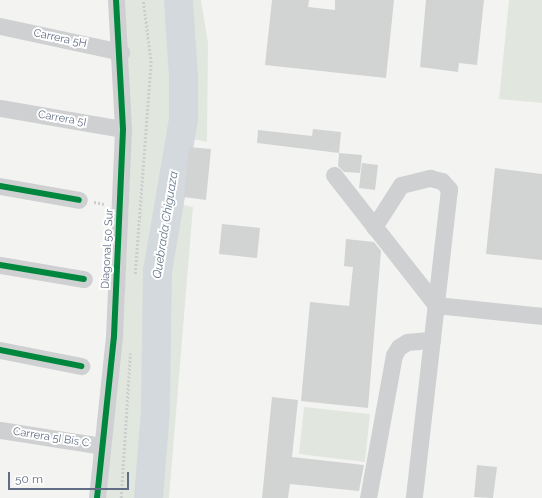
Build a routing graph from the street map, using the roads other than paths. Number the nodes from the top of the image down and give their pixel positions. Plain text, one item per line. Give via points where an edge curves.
1 (116, 0) edge
2 (0, 26) edge
3 (121, 52) junction
4 (0, 108) edge
5 (123, 129) junction
6 (334, 175) dead end
7 (0, 186) edge
8 (79, 200) road end
9 (374, 227) junction
10 (0, 266) edge
11 (84, 279) dead end
12 (436, 306) junction
13 (542, 316) edge
14 (432, 340) junction
15 (0, 350) edge
16 (81, 366) dead end
17 (0, 430) edge
18 (102, 446) junction
19 (97, 498) edge
20 (368, 498) edge
21 (414, 498) edge

1 - 3 street, Diagonal 50 Sur
2 - 3 street, Carrera 5H
3 - 5 street, Diagonal 50 Sur
4 - 5 street, Carrera 5I
5 - 18 street, Diagonal 50 Sur via 114,336
6 - 9 street
7 - 8 street
9 - 12 street
9 - 12 street via 401,185 430,178 442,181 449,189
10 - 11 street
12 - 13 street
12 - 14 street
14 - 20 street via 407,342 399,347 394,355
14 - 21 street
15 - 16 street
17 - 18 street, Carrera 5I Bis C
18 - 19 street, Diagonal 50 Sur

